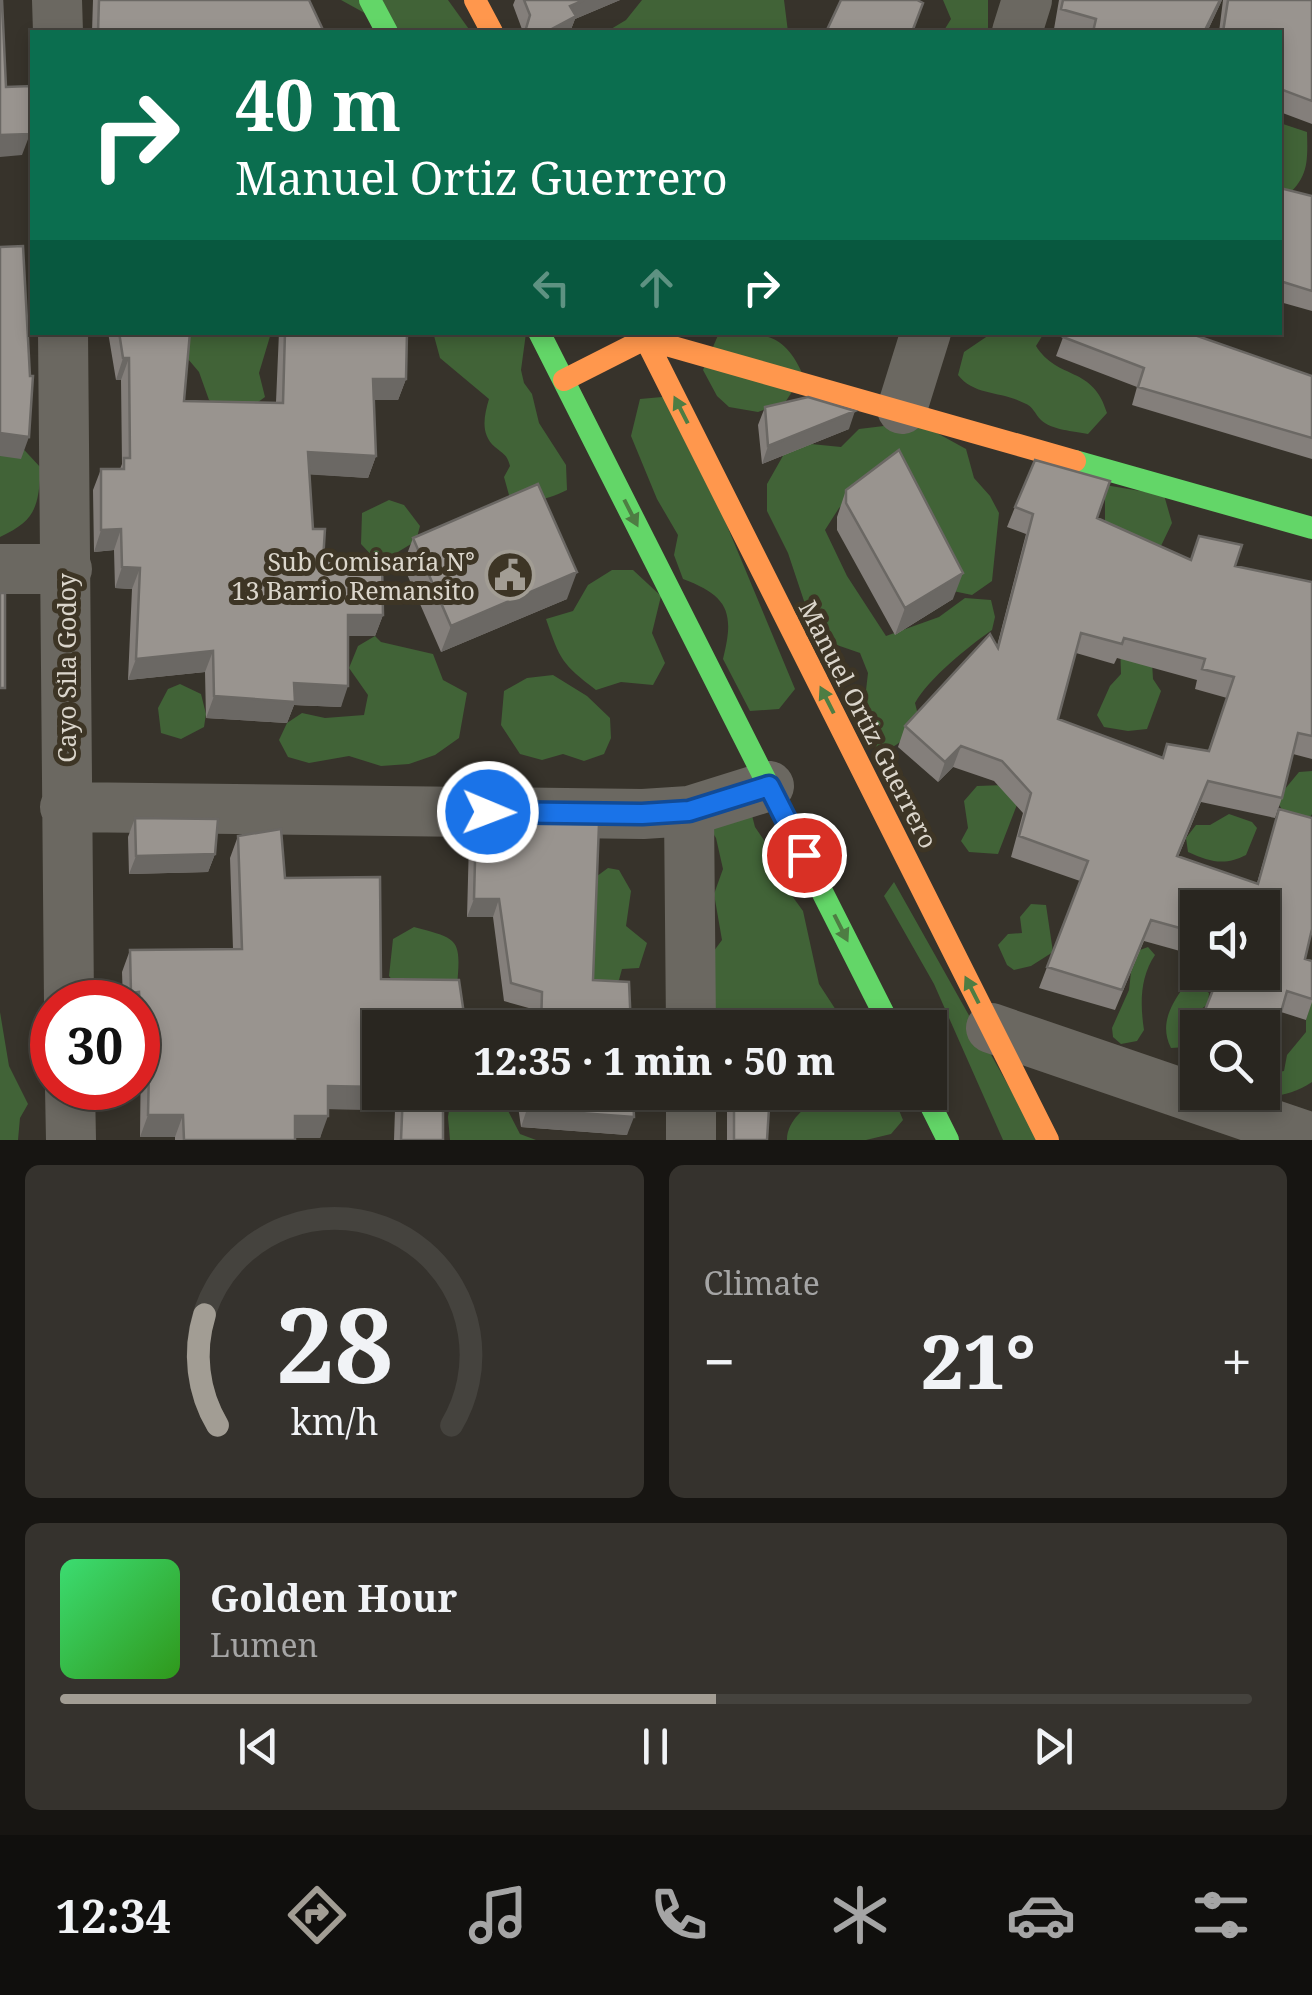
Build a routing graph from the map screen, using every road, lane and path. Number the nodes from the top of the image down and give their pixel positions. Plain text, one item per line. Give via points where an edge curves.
1 (57, 0) edge
2 (370, 0) edge
3 (475, 0) edge
4 (1027, 0) edge
5 (58, 30) edge
6 (385, 30) edge
7 (491, 30) edge
8 (1018, 30) edge
9 (63, 335) edge
10 (542, 335) edge
11 (925, 335) edge
12 (644, 336) edge
13 (564, 380) junction
14 (902, 409) junction
15 (1312, 528) edge
16 (0, 569) edge
17 (67, 569) junction
18 (769, 786) junction
19 (65, 807) junction
20 (689, 811) junction
21 (69, 980) edge
22 (690, 1010) edge
23 (882, 1010) edge
24 (991, 1028) junction
25 (70, 1110) edge
26 (691, 1110) edge
27 (933, 1110) edge
28 (1312, 1138) edge
29 (71, 1140) edge
30 (691, 1140) edge
31 (948, 1140) edge
32 (1048, 1140) edge

1 - 5 street
2 - 6 street
3 - 7 street
4 - 8 street
9 - 17 street, Cayo Sila Godoy
10 - 13 street
11 - 14 street
12 - 13 street
12 - 14 street
24 -> 12 street, Manuel Ortiz Guerrero
13 -> 18 street
14 - 15 street
16 - 17 street
17 - 19 street, Cayo Sila Godoy
18 - 20 street
18 -> 23 street
19 - 20 street
19 - 21 street, Cayo Sila Godoy
20 - 22 street
24 - 28 street
24 - 32 street, Manuel Ortiz Guerrero
25 - 29 street
26 - 30 street
27 - 31 street

